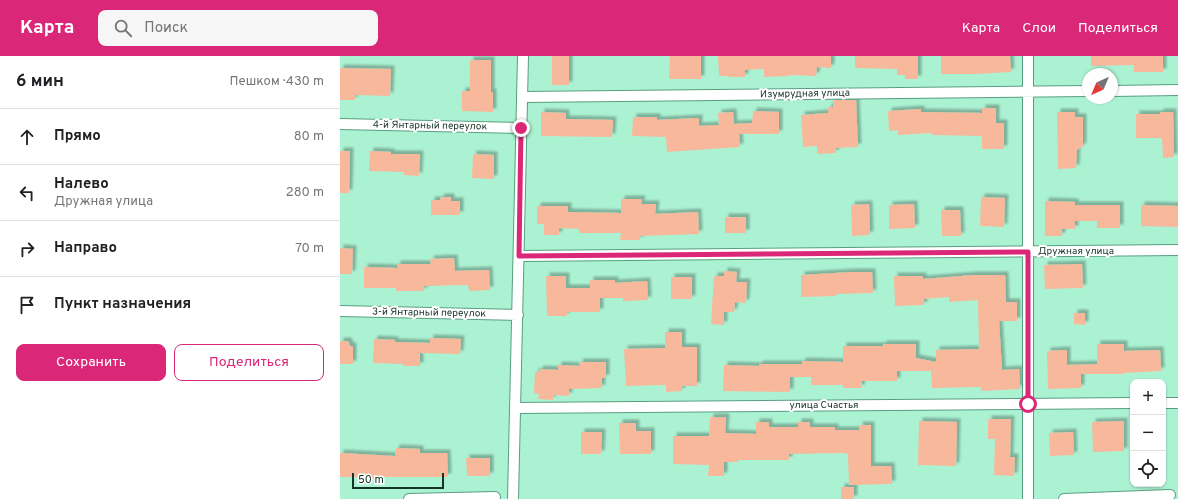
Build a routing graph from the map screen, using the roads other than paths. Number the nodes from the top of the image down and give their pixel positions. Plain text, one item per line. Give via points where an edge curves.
1 (523, 56) edge
2 (1028, 56) edge
3 (1178, 90) edge
4 (1082, 91) edge
5 (1118, 91) edge
6 (1028, 92) junction
7 (523, 97) junction
8 (340, 124) edge
9 (521, 128) junction
10 (1178, 250) edge
11 (1028, 252) junction
12 (519, 256) junction
13 (340, 311) edge
14 (518, 315) junction
15 (1178, 402) edge
16 (1130, 403) edge
17 (1166, 403) edge
18 (1028, 404) junction
19 (515, 408) junction
20 (1170, 495) dead end
21 (495, 497) dead end
22 (408, 499) edge
23 (513, 499) edge
24 (1028, 499) edge
25 (1064, 499) edge

1 - 7 street
2 - 6 street
3 - 5 street
4 - 6 street, Изумрудная улица
6 - 7 street, Изумрудная улица
6 - 11 street
7 - 9 street
8 - 9 street, 4-й Янтарный переулок
9 - 12 street
10 - 11 street, Дружная улица
11 - 12 street, Дружная улица
11 - 18 street
12 - 14 street
13 - 14 street, 3-й Янтарный переулок
14 - 19 street
15 - 17 street
16 - 18 street, улица Счастья
18 - 19 street, улица Счастья
18 - 24 street
19 - 23 street
20 - 25 street
21 - 22 street

